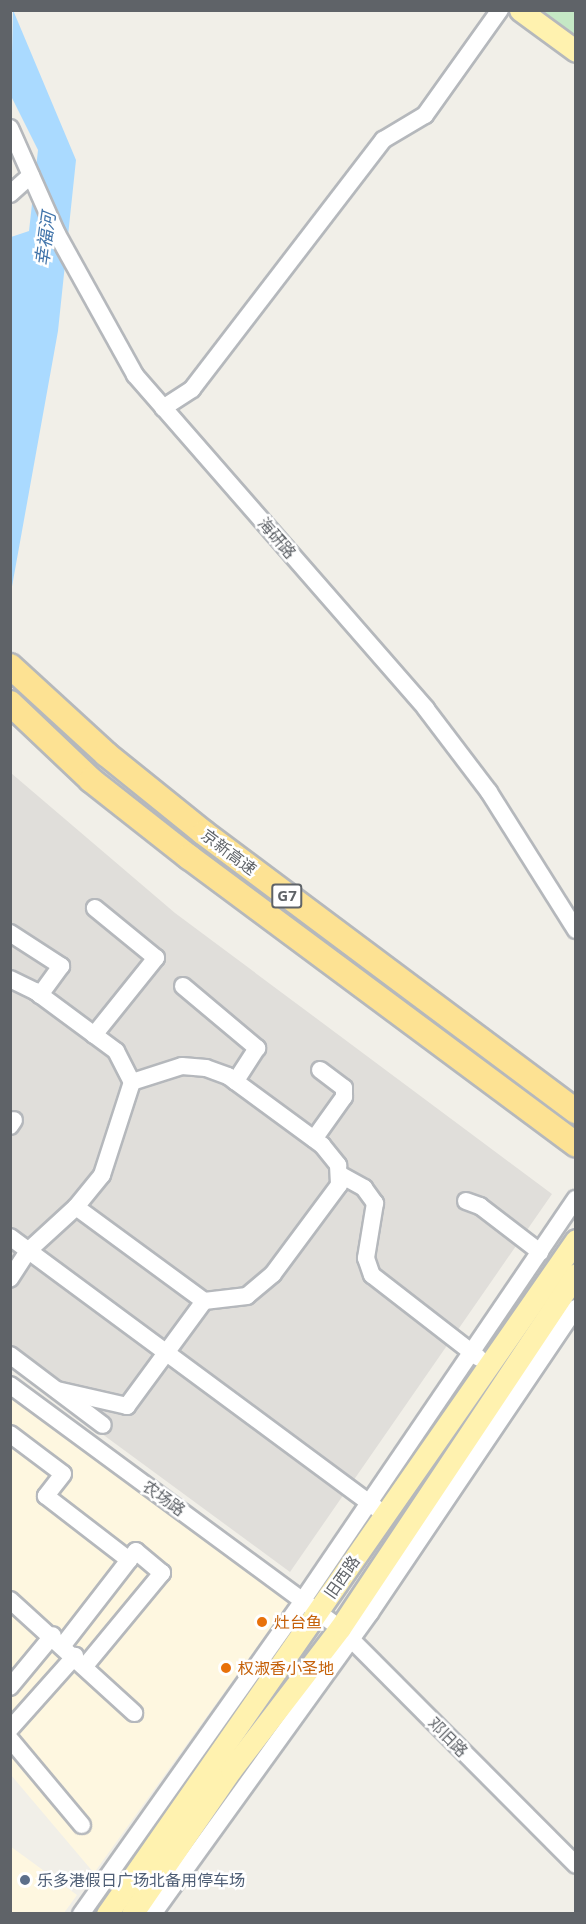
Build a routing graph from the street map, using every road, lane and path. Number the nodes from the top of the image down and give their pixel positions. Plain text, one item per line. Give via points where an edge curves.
1 (500, 10) edge
2 (520, 10) edge
3 (576, 51) edge
4 (10, 128) edge
5 (31, 175) junction
6 (10, 194) edge
7 (163, 408) junction
8 (10, 666) edge
9 (10, 703) edge
10 (95, 908) dead end
11 (576, 930) edge
12 (10, 933) edge
13 (10, 979) edge
14 (183, 986) dead end
15 (40, 995) junction
16 (94, 1035) junction
17 (320, 1070) dead end
18 (132, 1082) junction
19 (235, 1082) junction
20 (576, 1111) edge
21 (314, 1139) junction
22 (575, 1143) edge
23 (339, 1174) junction
24 (576, 1199) edge
25 (465, 1201) dead end
26 (76, 1207) junction
27 (10, 1237) edge
28 (576, 1240) edge
29 (28, 1251) junction
30 (540, 1252) junction
31 (576, 1274) edge
32 (10, 1279) edge
33 (204, 1301) junction
34 (576, 1308) edge
35 (472, 1352) junction
36 (166, 1354) junction
37 (10, 1355) edge
38 (489, 1365) junction
39 (10, 1385) edge
40 (57, 1390) junction
41 (104, 1425) dead end
42 (10, 1434) edge
43 (377, 1509) junction
44 (129, 1560) junction
45 (10, 1600) edge
46 (310, 1605) junction
47 (345, 1633) junction
48 (69, 1651) junction
49 (10, 1688) edge
50 (134, 1713) dead end
51 (10, 1729) edge
52 (10, 1739) edge
53 (82, 1825) dead end
54 (576, 1865) edge
55 (81, 1914) edge
56 (107, 1914) edge
57 (132, 1914) edge
58 (153, 1914) edge

1 - 7 street via 425,115 383,140 192,389
2 - 3 main road
4 - 5 street, 海研路
5 - 6 street
5 - 7 street, 海研路 via 57,234 135,375
7 - 11 street, 海研路 via 426,709 489,792
8 - 20 highway, 京新高速 / G7 via 106,754 204,833
9 - 22 highway, 京新高速 / G7 via 91,780 189,857
10 - 16 street via 156,958
12 - 15 street via 61,966
13 - 15 street
14 - 19 street via 257,1048
15 - 16 street
16 - 18 street via 116,1051
17 - 21 street via 344,1088 344,1097
18 - 19 street via 182,1066 206,1068
18 - 26 street via 102,1175
19 - 21 street
21 - 23 street via 338,1165
23 - 33 street via 339,1185 273,1274 247,1296
23 - 35 street via 364,1188 375,1203 366,1258 372,1275
24 - 30 street
25 - 30 street via 480,1206
26 - 29 street
26 - 33 street
27 - 29 street
28 - 38 main road, 旧西路
29 - 32 street
29 - 36 street
30 - 35 street
31 - 47 main road, 旧西路
33 - 36 street
34 - 47 street via 463,1479
35 - 38 street
35 - 43 street
36 - 40 street via 127,1406
36 - 43 street
37 - 40 street
38 - 43 main road, 旧西路
39 - 46 street, 农场路
40 - 41 street
42 - 44 street via 63,1474 46,1496
43 - 46 main road, 旧西路
44 - 48 street
44 - 48 street via 136,1551 162,1573
45 - 48 street
46 - 47 street, 邓旧路
46 - 55 street
46 - 56 main road, 旧西路
47 - 54 street, 邓旧路
47 - 57 main road, 旧西路 via 231,1770
47 - 58 street
48 - 49 street
48 - 50 street
48 - 51 street
52 - 53 street

